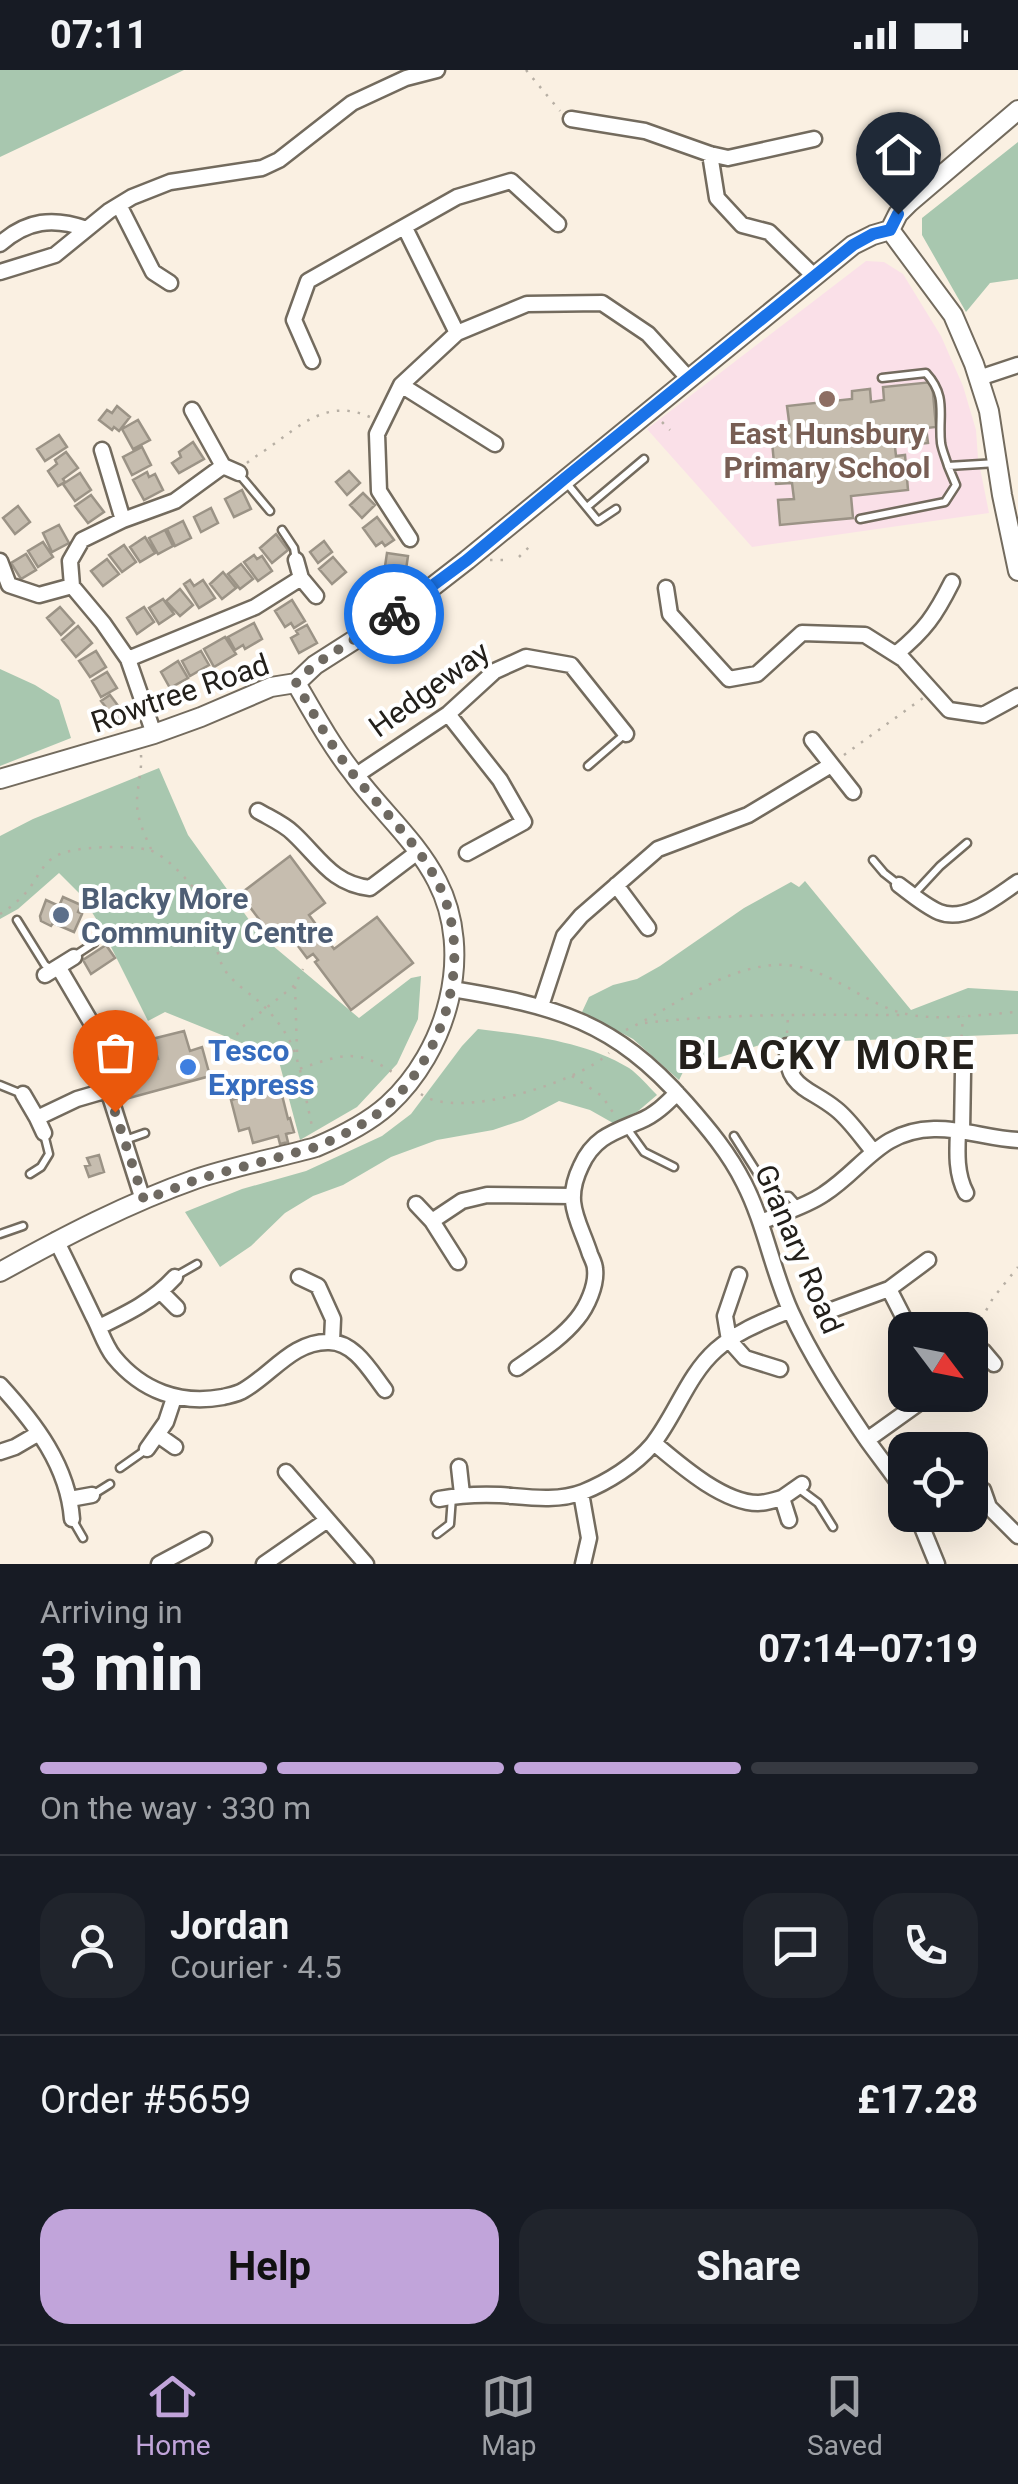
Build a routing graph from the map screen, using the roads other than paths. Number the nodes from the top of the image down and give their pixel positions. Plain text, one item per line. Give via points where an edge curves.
1 (436, 70) edge
2 (1018, 110) edge
3 (571, 119) road end
4 (814, 139) dead end
5 (710, 154) junction
6 (118, 205) junction
7 (558, 224) dead end
8 (405, 228) junction
9 (87, 229) junction
10 (890, 230) junction
11 (0, 244) edge
12 (0, 272) edge
13 (815, 277) junction
14 (170, 284) dead end
15 (456, 333) junction
16 (312, 361) dead end
17 (1018, 365) edge
18 (882, 378) dead end
19 (979, 378) junction
20 (689, 379) junction
21 (401, 385) junction
22 (192, 410) dead end
23 (495, 444) dead end
24 (102, 450) dead end
25 (644, 459) dead end
26 (998, 463) junction
27 (223, 466) junction
28 (948, 466) junction
29 (239, 473) joint
30 (564, 479) junction
31 (586, 507) junction
32 (616, 509) dead end
33 (270, 511) dead end
34 (860, 519) dead end
35 (123, 520) junction
36 (282, 530) dead end
37 (410, 539) dead end
38 (296, 560) joint
39 (0, 561) edge
40 (1018, 571) edge
41 (301, 578) junction
42 (952, 582) dead end
43 (72, 586) junction
44 (666, 588) dead end
45 (316, 596) dead end
46 (896, 654) junction
47 (128, 659) junction
48 (296, 683) junction
49 (1018, 696) edge
50 (448, 714) junction
51 (626, 734) joint
52 (145, 737) junction
53 (812, 740) dead end
54 (831, 764) junction
55 (588, 766) dead end
56 (354, 776) junction
57 (0, 779) edge
58 (854, 792) dead end
59 (258, 812) dead end
60 (967, 843) dead end
61 (419, 851) junction
62 (468, 853) dead end
63 (873, 860) dead end
64 (1018, 882) edge
65 (899, 885) joint
66 (616, 886) junction
67 (913, 895) junction
68 (18, 920) dead end
69 (648, 928) dead end
70 (94, 943) dead end
71 (74, 957) joint
72 (53, 971) junction
73 (452, 989) junction
74 (541, 1006) junction
75 (787, 1046) road end
76 (963, 1072) road end
77 (0, 1085) edge
78 (108, 1090) junction
79 (677, 1093) junction
80 (23, 1094) joint
81 (38, 1118) junction
82 (623, 1127) junction
83 (960, 1132) junction
84 (44, 1133) joint
85 (145, 1134) dead end
86 (734, 1136) dead end
87 (124, 1140) junction
88 (1018, 1140) edge
89 (872, 1151) junction
90 (674, 1167) dead end
91 (30, 1174) dead end
92 (966, 1193) dead end
93 (572, 1196) junction
94 (144, 1200) junction
95 (416, 1204) dead end
96 (799, 1207) junction
97 (432, 1221) junction
98 (760, 1222) junction
99 (23, 1226) dead end
100 (0, 1234) edge
101 (56, 1240) junction
102 (928, 1260) dead end
103 (458, 1262) dead end
104 (197, 1264) dead end
105 (0, 1272) edge
106 (739, 1274) dead end
107 (175, 1276) joint
108 (299, 1276) dead end
109 (889, 1288) junction
110 (161, 1292) junction
111 (177, 1308) dead end
112 (790, 1310) junction
113 (828, 1312) dead end
114 (901, 1312) edge
115 (98, 1327) junction
116 (730, 1340) junction
117 (332, 1341) junction
118 (988, 1356) edge
119 (994, 1364) dead end
120 (517, 1368) dead end
121 (780, 1368) dead end
122 (0, 1384) edge
123 (385, 1390) dead end
124 (174, 1398) junction
125 (906, 1412) edge
126 (39, 1433) junction
127 (158, 1436) junction
128 (867, 1440) junction
129 (654, 1442) junction
130 (175, 1447) dead end
131 (147, 1449) joint
132 (0, 1452) edge
133 (459, 1467) dead end
134 (120, 1468) dead end
135 (888, 1469) edge
136 (286, 1472) dead end
137 (110, 1484) dead end
138 (800, 1486) joint
139 (581, 1493) junction
140 (92, 1495) joint
141 (451, 1496) junction
142 (782, 1498) junction
143 (70, 1499) junction
144 (988, 1505) edge
145 (72, 1519) joint
146 (789, 1520) dead end
147 (326, 1521) junction
148 (833, 1527) dead end
149 (925, 1532) edge
150 (436, 1534) dead end
151 (1018, 1536) edge
152 (83, 1538) dead end
153 (204, 1540) dead end
154 (159, 1564) edge
155 (264, 1564) edge
156 (366, 1564) edge
157 (583, 1564) edge
158 (937, 1564) edge

1 - 6 street via 352,102 262,168 170,182
2 - 10 street, Rowtree Road via 909,202
3 - 5 street via 646,132
4 - 5 street via 728,158
5 - 13 street via 716,198 742,225 769,232
6 - 9 street
6 - 14 street via 153,272
7 - 8 street via 511,181 457,197
8 - 15 street
8 - 16 street via 308,281 294,320
9 - 11 street via 53,222 24,226
9 - 12 street via 56,255
10 - 13 street, Rowtree Road via 853,245
10 - 19 street via 953,315
13 - 20 street, Rowtree Road
15 - 20 street via 527,304 602,304 648,334
15 - 21 street
17 - 19 street
18 - 28 lane via 926,373 937,385
19 - 26 street
20 - 30 street, Rowtree Road
21 - 23 street
21 - 37 street via 377,434 380,491
22 - 27 street
24 - 35 street
25 - 31 lane
26 - 28 lane
26 - 40 street
27 - 29 street
27 - 35 street via 175,501
28 - 34 lane via 956,484 945,502
29 - 33 lane
30 - 31 lane
30 - 48 street, Rowtree Road via 422,595
31 - 32 lane via 598,521
35 - 43 street via 82,540 70,561
36 - 38 lane
38 - 41 street
39 - 43 street via 9,584 39,595
41 - 45 street
41 - 47 street via 255,606
42 - 46 street via 935,616
43 - 47 street
44 - 46 street via 670,614 729,678 757,674 802,632 864,635
46 - 49 street via 949,710 983,716
47 - 52 street
48 - 52 street, Rowtree Road
48 - 56 street
50 - 51 street, Hedgeway via 495,671 526,658 571,665
50 - 56 street, Hedgeway
50 - 62 street via 524,822
51 - 55 lane
52 - 57 street, Rowtree Road
53 - 54 street
54 - 58 street
54 - 66 street via 748,816 658,849
56 - 61 street
59 - 61 street via 291,830 352,886 370,888
60 - 67 lane
61 - 73 street via 450,917
63 - 65 lane
64 - 67 street via 954,916
65 - 67 street
66 - 69 street
66 - 74 street via 564,936
68 - 72 lane
70 - 71 lane
71 - 72 street
72 - 78 street via 96,1031
73 - 74 street, Granary Road
73 - 94 street via 429,1053 388,1106 361,1125 316,1147
74 - 79 street, Granary Road via 618,1041
75 - 89 street via 791,1076 834,1107
76 - 83 street
77 - 80 lane
78 - 81 street
78 - 87 street
79 - 82 street
79 - 98 street, Granary Road via 730,1158
80 - 81 street
81 - 84 street
82 - 90 lane via 644,1152
82 - 93 street via 593,1147
83 - 88 street
83 - 89 street via 913,1131
83 - 92 street via 957,1153
84 - 91 lane via 48,1154
85 - 87 lane
86 - 96 lane via 772,1196 790,1196
87 - 94 street
89 - 96 street via 844,1180
93 - 97 street via 488,1194
93 - 120 street via 595,1270 591,1295 561,1336
94 - 101 street
95 - 97 street
96 - 98 street
97 - 103 street
98 - 112 street, Granary Road
99 - 100 lane
101 - 105 street
101 - 115 street
102 - 109 street
104 - 107 lane
106 - 116 street via 726,1316
107 - 110 street
108 - 117 street via 318,1286 333,1319
109 - 113 street
109 - 114 street
110 - 111 street
110 - 115 street
112 - 116 street
112 - 128 street, Granary Road
115 - 124 street via 133,1376
116 - 121 street via 744,1358
116 - 129 street via 698,1369
117 - 123 street via 358,1354
117 - 124 street via 283,1358 240,1393
118 - 119 street
122 - 126 street
124 - 127 street
125 - 128 street
126 - 132 street
126 - 143 street
127 - 130 street
127 - 131 street
128 - 135 street, Granary Road
129 - 139 street via 638,1460
129 - 142 street via 702,1480 743,1501
131 - 134 lane
133 - 141 street
136 - 147 street
137 - 140 lane
138 - 142 street
138 - 148 lane
139 - 141 street
139 - 157 street via 588,1538
140 - 143 street
141 - 150 lane via 450,1524
142 - 146 street
143 - 145 street
144 - 151 street
145 - 152 lane
147 - 155 street
147 - 156 street
149 - 158 street
153 - 154 street

